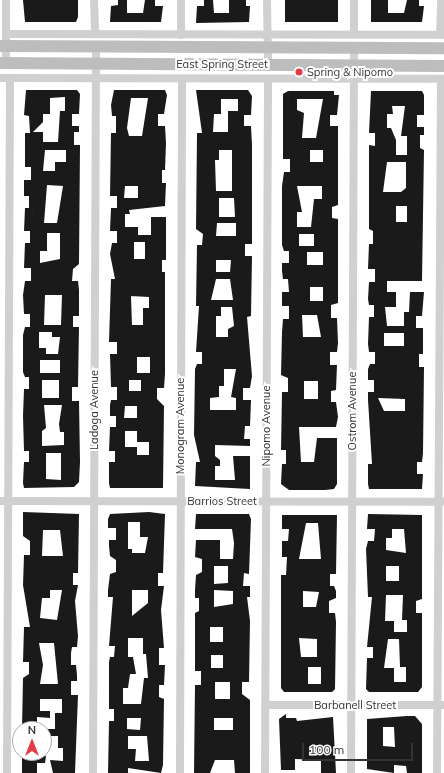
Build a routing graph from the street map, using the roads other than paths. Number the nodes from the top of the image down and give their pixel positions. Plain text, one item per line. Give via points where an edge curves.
1 (6, 0) edge
2 (94, 0) edge
3 (181, 0) edge
4 (267, 0) edge
5 (354, 0) edge
6 (441, 0) edge
7 (6, 34) junction
8 (94, 34) junction
9 (267, 34) junction
10 (354, 34) junction
11 (442, 34) edge
12 (181, 35) junction
13 (3, 46) edge
14 (96, 47) junction
15 (268, 48) junction
16 (354, 48) junction
17 (444, 48) edge
18 (3, 63) edge
19 (96, 64) junction
20 (268, 64) junction
21 (354, 64) junction
22 (444, 66) edge
23 (0, 78) edge
24 (10, 78) junction
25 (96, 79) junction
26 (182, 79) junction
27 (268, 79) junction
28 (442, 79) edge
29 (354, 80) junction
30 (0, 258) edge
31 (9, 258) junction
32 (4, 501) edge
33 (94, 501) junction
34 (180, 501) junction
35 (266, 502) junction
36 (352, 502) junction
37 (441, 502) edge
38 (440, 704) edge
39 (265, 705) junction
40 (351, 705) junction
41 (7, 773) edge
42 (93, 773) edge
43 (180, 773) edge
44 (265, 773) edge
45 (351, 773) edge
46 (437, 773) edge

1 - 7 street
2 - 8 street
3 - 12 street
4 - 9 street
5 - 10 street
6 - 11 street
7 - 8 street
7 - 13 street
8 - 12 street
9 - 10 street
9 - 12 street
9 - 15 street
10 - 11 street
13 - 14 main road, East Spring Street
13 - 18 street
14 - 15 main road, East Spring Street
14 - 19 street, Ladoga Avenue
15 - 16 main road, East Spring Street
15 - 20 street
16 - 17 main road, East Spring Street
16 - 21 street, Ostrom Avenue
18 - 19 main road, East Spring Street
19 - 20 main road, East Spring Street
19 - 25 street, Ladoga Avenue
20 - 21 main road, East Spring Street
21 - 22 main road, East Spring Street
21 - 29 street, Ostrom Avenue
23 - 24 street, East Spring Street
24 - 25 street, East Spring Street
24 - 31 street
25 - 26 street, East Spring Street
25 - 33 street, Ladoga Avenue
26 - 27 street, East Spring Street
26 - 34 street, Monogram Avenue
27 - 29 street, East Spring Street
27 - 35 street, Nipomo Avenue
28 - 29 street, East Spring Street
28 - 37 street
29 - 36 street, Ostrom Avenue
30 - 31 street
31 - 32 street
32 - 33 street, Barrios Street
32 - 41 street
33 - 34 street, Barrios Street
33 - 42 street, Ladoga Avenue
34 - 35 street, Barrios Street
34 - 43 street, Monogram Avenue
35 - 36 street, Barrios Street
35 - 39 street, Nipomo Avenue
36 - 37 street, Barrios Street
36 - 40 street, Ostrom Avenue
37 - 38 street
38 - 40 street, Barbanell Street
38 - 46 street
39 - 40 street, Barbanell Street
39 - 44 street, Nipomo Avenue
40 - 45 street, Ostrom Avenue

